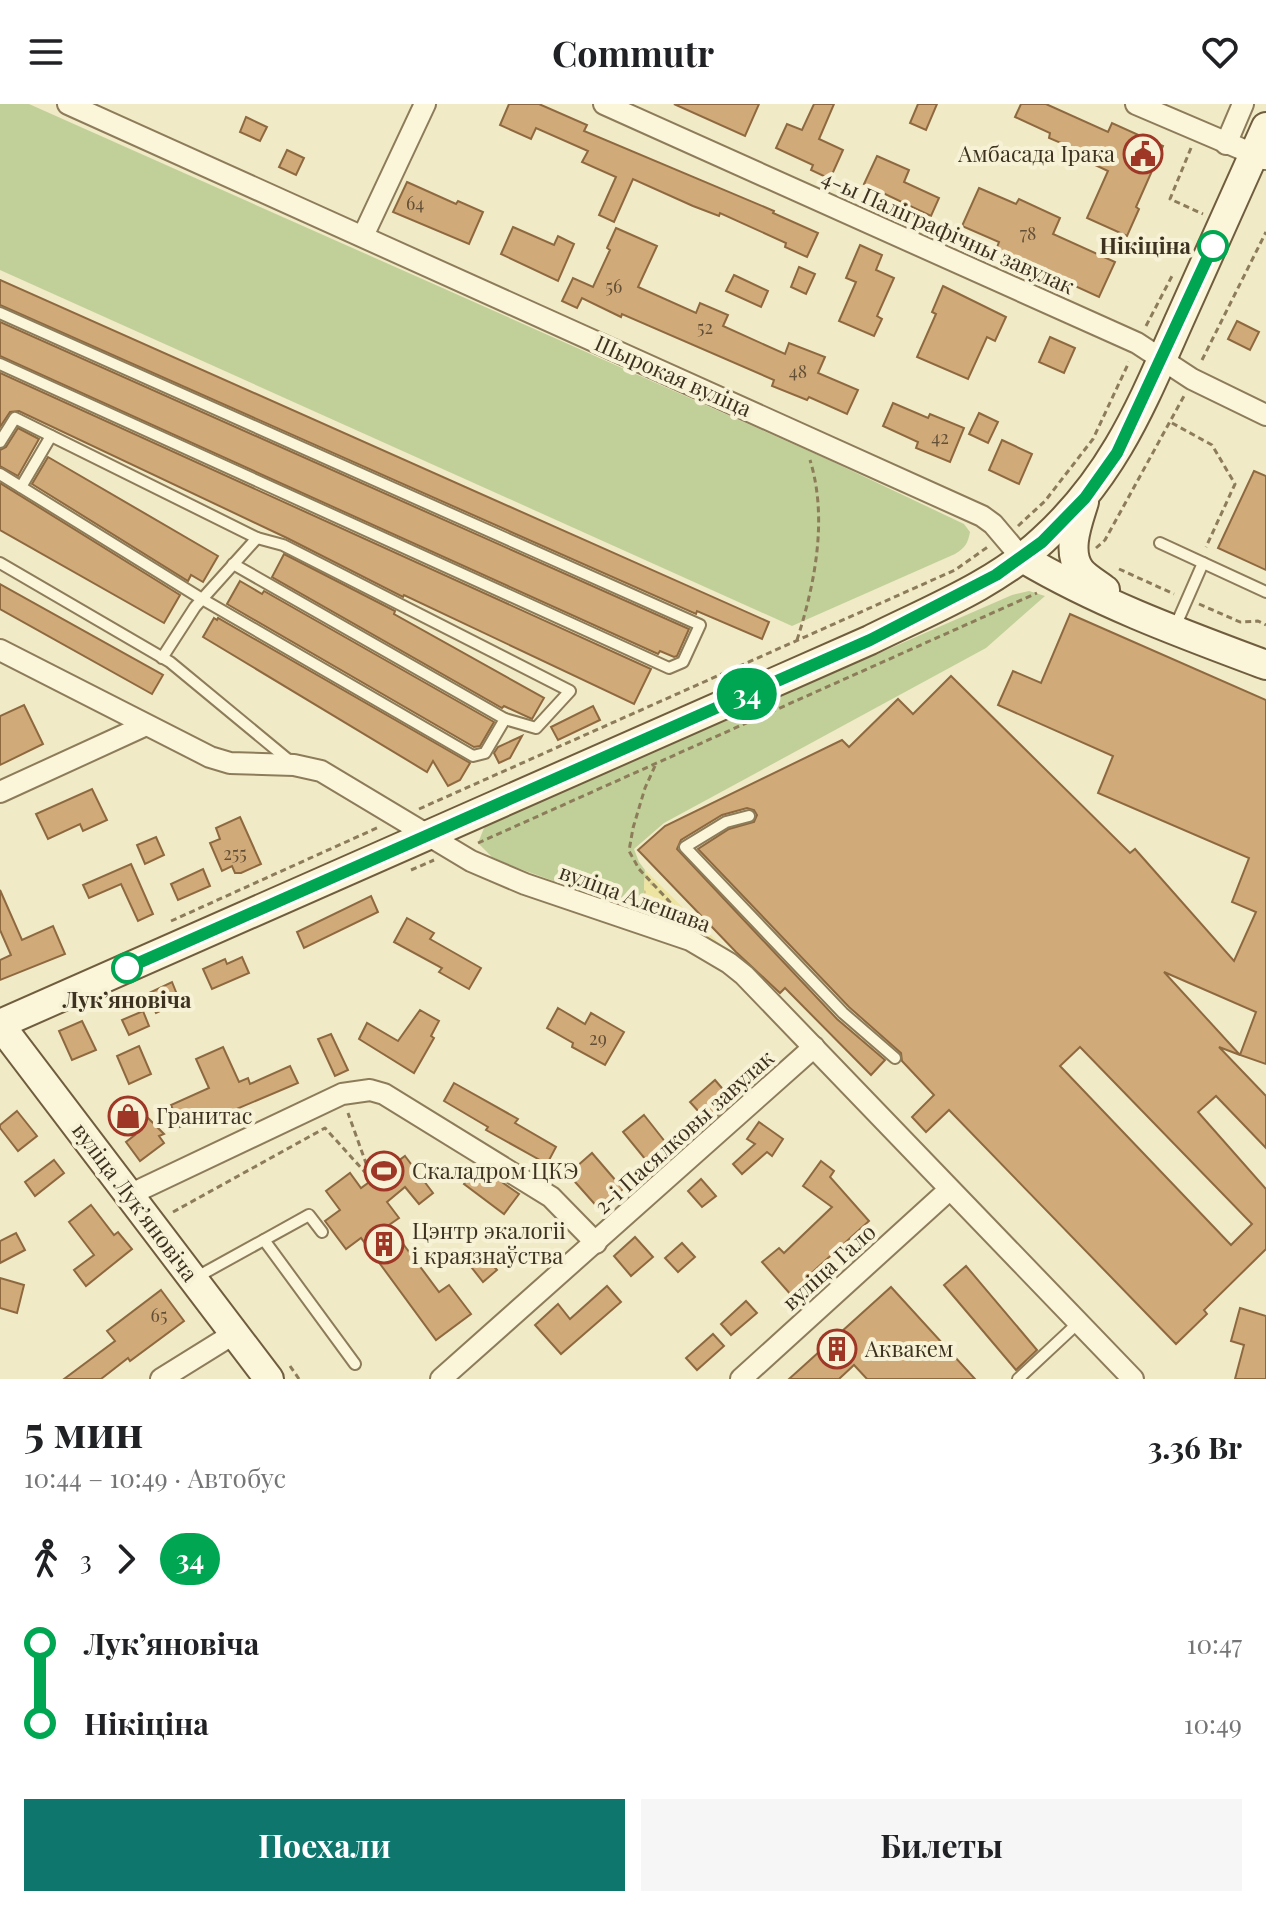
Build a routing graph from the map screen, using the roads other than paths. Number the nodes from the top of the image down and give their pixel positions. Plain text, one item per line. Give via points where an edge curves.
1 (68, 104) edge
2 (425, 104) edge
3 (604, 104) edge
4 (1136, 104) edge
5 (1243, 104) edge
6 (1266, 127) edge
7 (1226, 144) junction
8 (1260, 157) edge
9 (363, 236) junction
10 (0, 313) edge
11 (1162, 360) junction
12 (0, 364) edge
13 (1266, 415) edge
14 (51, 436) junction
15 (0, 442) edge
16 (0, 474) edge
17 (21, 487) junction
18 (1085, 498) junction
19 (257, 538) junction
20 (1160, 543) dead end
21 (1021, 557) junction
22 (0, 563) edge
23 (1203, 563) junction
24 (233, 564) junction
25 (1266, 592) edge
26 (202, 599) junction
27 (1130, 611) junction
28 (1173, 630) junction
29 (0, 650) edge
30 (162, 658) junction
31 (1266, 665) edge
32 (505, 719) junction
33 (144, 726) junction
34 (294, 765) junction
35 (0, 792) edge
36 (749, 816) dead end
37 (425, 835) junction
38 (0, 1025) edge
39 (814, 1047) junction
40 (895, 1058) dead end
41 (949, 1190) junction
42 (129, 1195) junction
43 (322, 1232) dead end
44 (264, 1240) junction
45 (596, 1243) junction
46 (194, 1279) junction
47 (1078, 1323) junction
48 (235, 1333) junction
49 (355, 1364) dead end
50 (161, 1379) edge
51 (269, 1379) edge
52 (441, 1379) edge
53 (741, 1379) edge
54 (1018, 1379) edge
55 (1133, 1379) edge

1 - 9 street, Шырокая вуліца
2 - 9 street
3 - 11 street, 4-ы Паліграфічны завулак via 1137,343
4 - 7 street
5 - 7 street
6 - 8 main road
7 - 8 street
8 - 11 main road
9 - 21 street, Шырокая вуліца via 982,516
10 - 12 lane via 700,625 683,662 669,668
11 - 13 street, 4-ы Паліграфічны завулак
11 - 18 main road via 1117,453
14 - 15 lane via 15,418
14 - 17 lane
14 - 19 lane
16 - 17 lane
17 - 26 lane
18 - 21 main road
18 - 27 main road via 1074,555 1080,570
19 - 24 lane
19 - 32 lane via 283,545 570,691 536,728
20 - 23 lane
21 - 27 main road, Шырокая вуліца
21 - 37 main road via 870,640
22 - 30 lane
23 - 25 lane
23 - 28 lane
24 - 26 lane
24 - 32 lane
26 - 30 lane
26 - 32 lane via 473,756 485,753
27 - 28 main road, Шырокая вуліца
28 - 31 main road, Шырокая вуліца
29 - 33 street, вуліца Алешава
30 - 34 lane
33 - 34 street, вуліца Алешава via 219,760
33 - 35 street
34 - 37 street, вуліца Алешава via 332,776
36 - 40 lane via 726,822 685,847 843,1013
37 - 38 main road
37 - 39 street, вуліца Алешава via 510,879 673,933 710,951 744,975
38 - 42 main road, вуліца Лукʼяновіча
39 - 41 street, вуліца Алешава
39 - 45 street, 2-і Пасялковы завулак
41 - 47 street, вуліца Алешава
41 - 53 street, вуліца Гало
42 - 45 street via 356,1090 384,1094 551,1197
42 - 46 main road, вуліца Лукʼяновіча
43 - 44 lane via 309,1215
44 - 46 lane
44 - 49 lane
45 - 52 street, 2-і Пасялковы завулак
46 - 48 main road, вуліца Лукʼяновіча
47 - 54 lane
47 - 55 street, вуліца Алешава
48 - 50 street
48 - 51 main road, вуліца Лукʼяновіча

